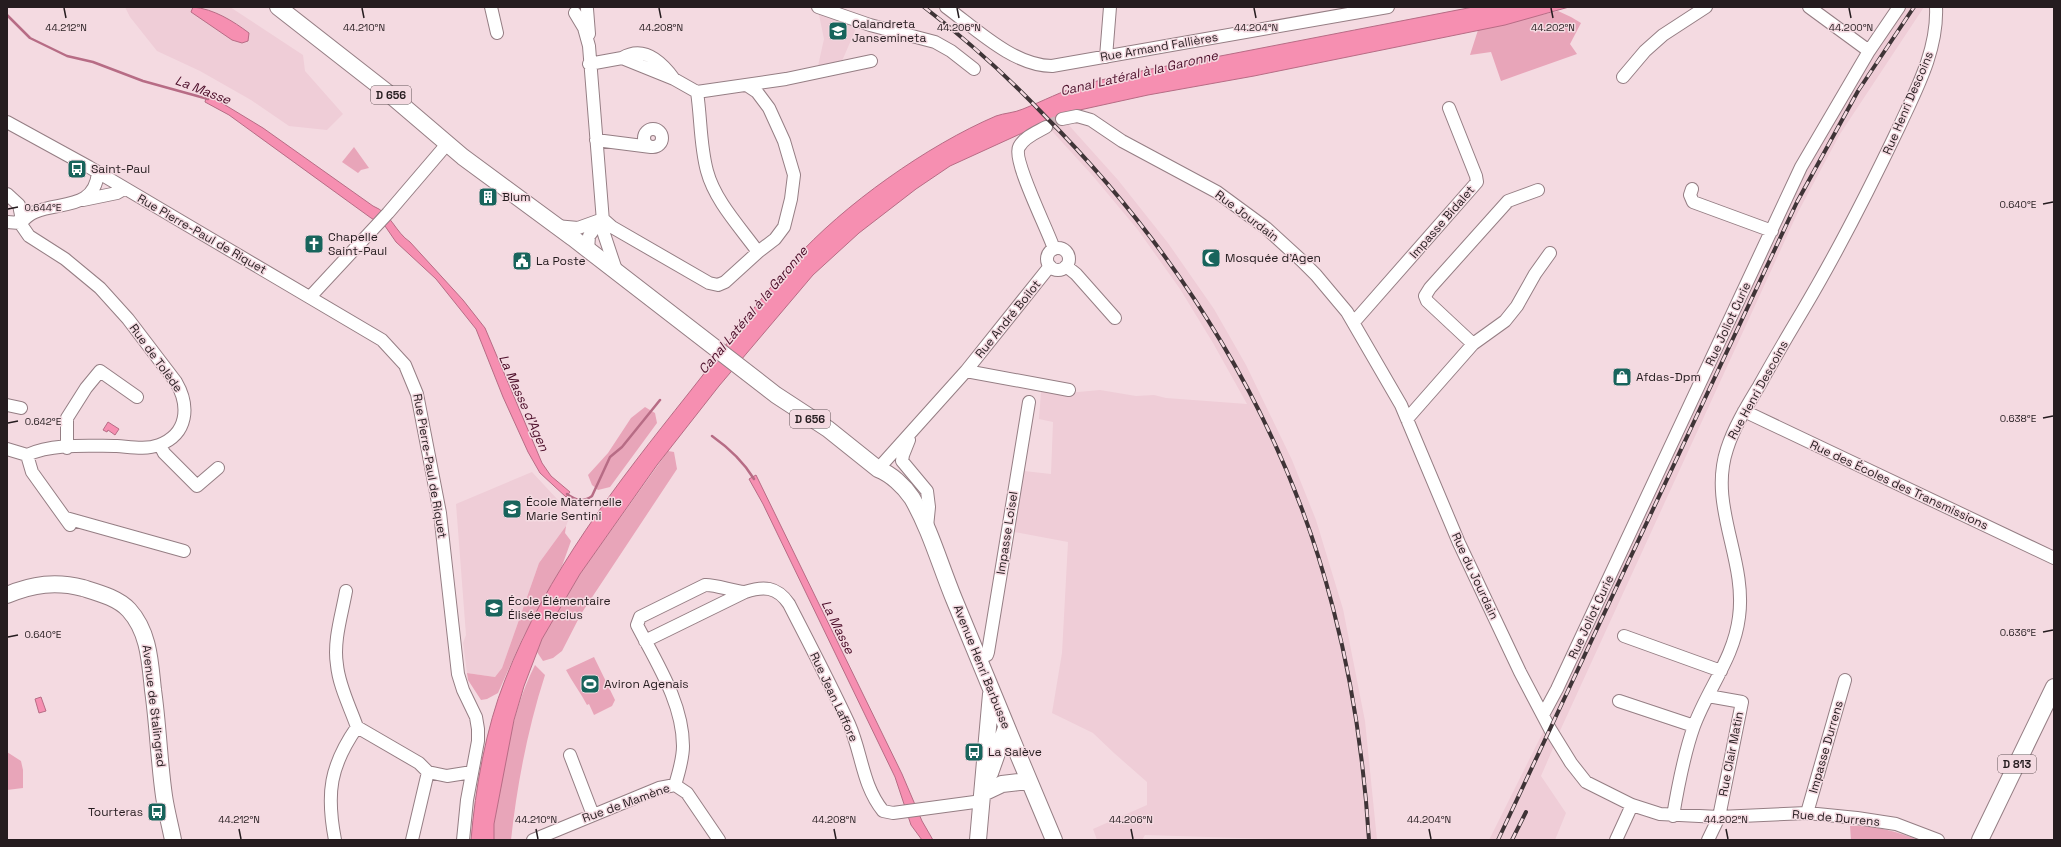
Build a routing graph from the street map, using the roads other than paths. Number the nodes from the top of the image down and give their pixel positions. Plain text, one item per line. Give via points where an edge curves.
1 (278, 7) edge
2 (491, 7) edge
3 (818, 7) edge
4 (946, 7) edge
5 (1110, 7) edge
6 (1388, 7) edge
7 (1706, 7) edge
8 (1809, 7) edge
9 (1900, 7) edge
10 (1936, 7) edge
11 (587, 8) edge
12 (573, 10) edge
13 (497, 33) dead end
14 (589, 46) junction
15 (1869, 51) junction
16 (1106, 57) junction
17 (871, 61) dead end
18 (589, 64) junction
19 (974, 69) dead end
20 (1623, 77) dead end
21 (748, 86) junction
22 (697, 92) junction
23 (1449, 108) dead end
24 (1062, 119) tunnel mouth
25 (7, 122) edge
26 (1046, 127) tunnel mouth
27 (596, 140) junction
28 (447, 144) junction
29 (651, 147) dead end
30 (98, 173) junction
31 (124, 189) junction
32 (1692, 189) dead end
33 (1538, 190) dead end
34 (7, 194) edge
35 (82, 200) junction
36 (602, 220) junction
37 (7, 222) edge
38 (20, 223) junction
39 (555, 226) junction
40 (1772, 231) junction
41 (604, 234) junction
42 (1054, 249) junction
43 (588, 250) junction
44 (758, 252) junction
45 (1550, 253) dead end
46 (1050, 266) junction
47 (1066, 266) junction
48 (617, 273) junction
49 (310, 297) junction
50 (1115, 318) dead end
51 (1354, 322) junction
52 (1473, 344) junction
53 (966, 371) junction
54 (1069, 390) dead end
55 (137, 397) dead end
56 (1029, 402) dead end
57 (7, 405) edge
58 (21, 408) dead end
59 (1744, 411) junction
60 (1407, 419) junction
61 (911, 434) junction
62 (160, 445) junction
63 (67, 448) junction
64 (7, 449) edge
65 (27, 455) junction
66 (218, 468) dead end
67 (878, 469) junction
68 (910, 512) junction
69 (926, 529) junction
70 (184, 551) dead end
71 (2054, 558) edge
72 (947, 582) junction
73 (721, 588) junction
74 (346, 591) dead end
75 (745, 592) junction
76 (7, 595) edge
77 (721, 604) junction
78 (1624, 636) dead end
79 (645, 641) junction
80 (979, 659) junction
81 (1721, 671) junction
82 (1845, 680) dead end
83 (2054, 687) edge
84 (991, 688) junction
85 (1708, 696) junction
86 (1619, 701) dead end
87 (1543, 715) junction
88 (1005, 725) junction
89 (1694, 726) junction
90 (357, 727) junction
91 (1550, 729) joint
92 (987, 736) junction
93 (570, 755) dead end
94 (428, 772) junction
95 (472, 772) junction
96 (1028, 781) junction
97 (675, 785) junction
98 (983, 794) junction
99 (1632, 805) junction
100 (1807, 814) junction
101 (593, 815) junction
102 (1673, 816) junction
103 (1719, 817) junction
104 (549, 837) edge
105 (173, 840) edge
106 (335, 840) edge
107 (412, 840) edge
108 (463, 840) edge
109 (533, 840) edge
110 (719, 840) edge
111 (978, 840) edge
112 (1054, 840) edge
113 (1616, 840) edge
114 (1708, 840) edge
115 (1938, 840) edge
116 (1980, 840) edge

1 - 28 main road, D 656 via 388,93
2 - 13 street
3 - 19 street via 870,25 935,42
4 - 16 street, Rue Armand Fallières via 1012,54 1033,63 1052,66
5 - 16 street
6 - 16 street, Rue Armand Fallières
7 - 20 street via 1663,35 1644,51
8 - 15 street
9 - 15 street, Rue Joliot Curie
10 - 59 street, Rue Henri Descoins via 1932,46 1911,102 1837,252
11 - 12 street via 582,14
11 - 14 street
12 - 14 street via 584,28
14 - 18 street
15 - 40 street, Rue Joliot Curie via 1801,167
17 - 21 street
18 - 22 street via 622,58 674,79
18 - 27 street
21 - 22 street
21 - 44 street via 757,92 769,108 784,141 794,175 784,227 775,239
22 - 44 street via 702,149 712,185
23 - 51 street, Impasse Bidalet via 1477,182
24 - 51 street, Rue Jourdain via 1077,116 1091,120 1122,141 1217,192 1266,228 1301,260
25 - 30 street, Rue Pierre-Paul de Riquet
26 - 42 street via 1022,142 1017,156
27 - 29 street
27 - 36 street
28 - 39 main road, D 656
28 - 49 street
30 - 31 street, Rue Pierre-Paul de Riquet
30 - 35 street via 94,191
31 - 35 street via 117,193
31 - 49 street, Rue Pierre-Paul de Riquet
32 - 40 street via 1690,195 1693,202
33 - 52 street via 1508,201 1425,296 1427,301
34 - 38 street via 19,205
35 - 38 street via 35,212
36 - 39 street via 578,228
36 - 41 street
36 - 43 street via 589,236
36 - 44 street via 709,283 718,285 725,282
37 - 38 street
38 - 62 street, Rue de Tolède via 33,240 83,273 114,301 176,382 185,400 185,414 176,434
39 - 43 main road, D 656
40 - 87 street, Rue Joliot Curie
41 - 43 street
41 - 48 street
42 - 46 street via 1047,258
42 - 47 street via 1066,251 1069,258
43 - 48 main road, D 656
45 - 52 street via 1505,321
46 - 47 street via 1058,270
46 - 53 street, Rue André Boilot
47 - 50 street
48 - 67 main road, Avenue Henri Barbusse / D 656 via 776,395 828,429
49 - 95 street, Rue Pierre-Paul de Riquet via 382,340 400,357 414,384 440,513 458,674 476,717 478,729
51 - 60 street, Rue Jourdain
52 - 60 street
53 - 54 street, Rue André Boilot
53 - 61 street, Rue André Boilot
55 - 63 street via 100,371 67,418
56 - 80 street, Impasse Loisel via 988,652
57 - 58 street
59 - 71 street, Rue des Écoles des Transmissions
59 - 81 street, Rue Henri Descoins via 1727,446 1722,467 1721,493 1738,577 1740,600 1736,635
60 - 87 street, Rue du Jourdain via 1459,543
61 - 67 street, Rue André Boilot
61 - 69 street via 902,461 926,491 929,507
62 - 63 street, Rue de Tolède via 142,448
62 - 66 street via 164,453 198,486
63 - 65 street, Rue de Tolède via 41,450
64 - 65 street
65 - 70 street via 32,472 68,523
67 - 68 main road, Avenue Henri Barbusse / D 656 via 884,482
67 - 69 main road, Avenue Henri Barbusse / D 656 via 894,478 911,496
68 - 69 main road
68 - 72 main road, Avenue Henri Barbusse / D 656 via 939,575
69 - 72 main road, Avenue Henri Barbusse / D 656
72 - 80 main road, Avenue Henri Barbusse / D 656
73 - 75 street, Rue Jean Laffore
73 - 77 street
73 - 79 street, Rue Jean Laffore via 705,585 640,617 637,625
74 - 90 street via 336,649 336,664
75 - 77 street, Rue Jean Laffore
75 - 98 street, Rue Jean Laffore via 768,588 784,597 848,724 870,791 882,811 893,813 928,808
76 - 105 main road, Avenue de Stalingrad via 29,586 72,586 119,602 129,610 140,626 148,651 164,796
77 - 79 street, Rue Jean Laffore
78 - 81 street
79 - 97 street, Rue Jean Laffore via 677,707 682,726 682,763
80 - 84 main road, Avenue Henri Barbusse / D 656
81 - 85 street, Rue Henri Descoins
82 - 100 street, Impasse Durrens
83 - 116 main road, D 813
84 - 88 main road, Avenue Henri Barbusse / D 656
84 - 92 main road, D 656
85 - 89 street, Rue Henri Descoins
85 - 103 street, Rue Clair Matin via 1742,702
86 - 89 street
87 - 91 street, Rue du Jourdain
88 - 92 main road
88 - 96 main road, Avenue Henri Barbusse / D 656
88 - 98 main road, D 656
89 - 102 street, Rue Henri Descoins
90 - 94 street
90 - 106 street via 337,760 332,783 330,811
91 - 99 street, Rue de Durrens via 1586,782
92 - 98 main road, D 656
93 - 101 street
94 - 95 street via 447,776
94 - 107 street
95 - 108 street, Rue Pierre-Paul de Riquet
96 - 98 main road via 1002,784
96 - 112 main road, Avenue Henri Barbusse
97 - 101 street, Rue de Mamène via 659,788
97 - 110 street via 687,793
98 - 111 main road, D 656
99 - 102 street, Rue de Durrens
99 - 113 street
100 - 103 street, Rue de Durrens
100 - 115 street, Rue de Durrens via 1896,824
101 - 104 street, Rue de Mamène
102 - 103 street, Rue de Durrens
103 - 114 street
104 - 109 street, Rue de Mamène

